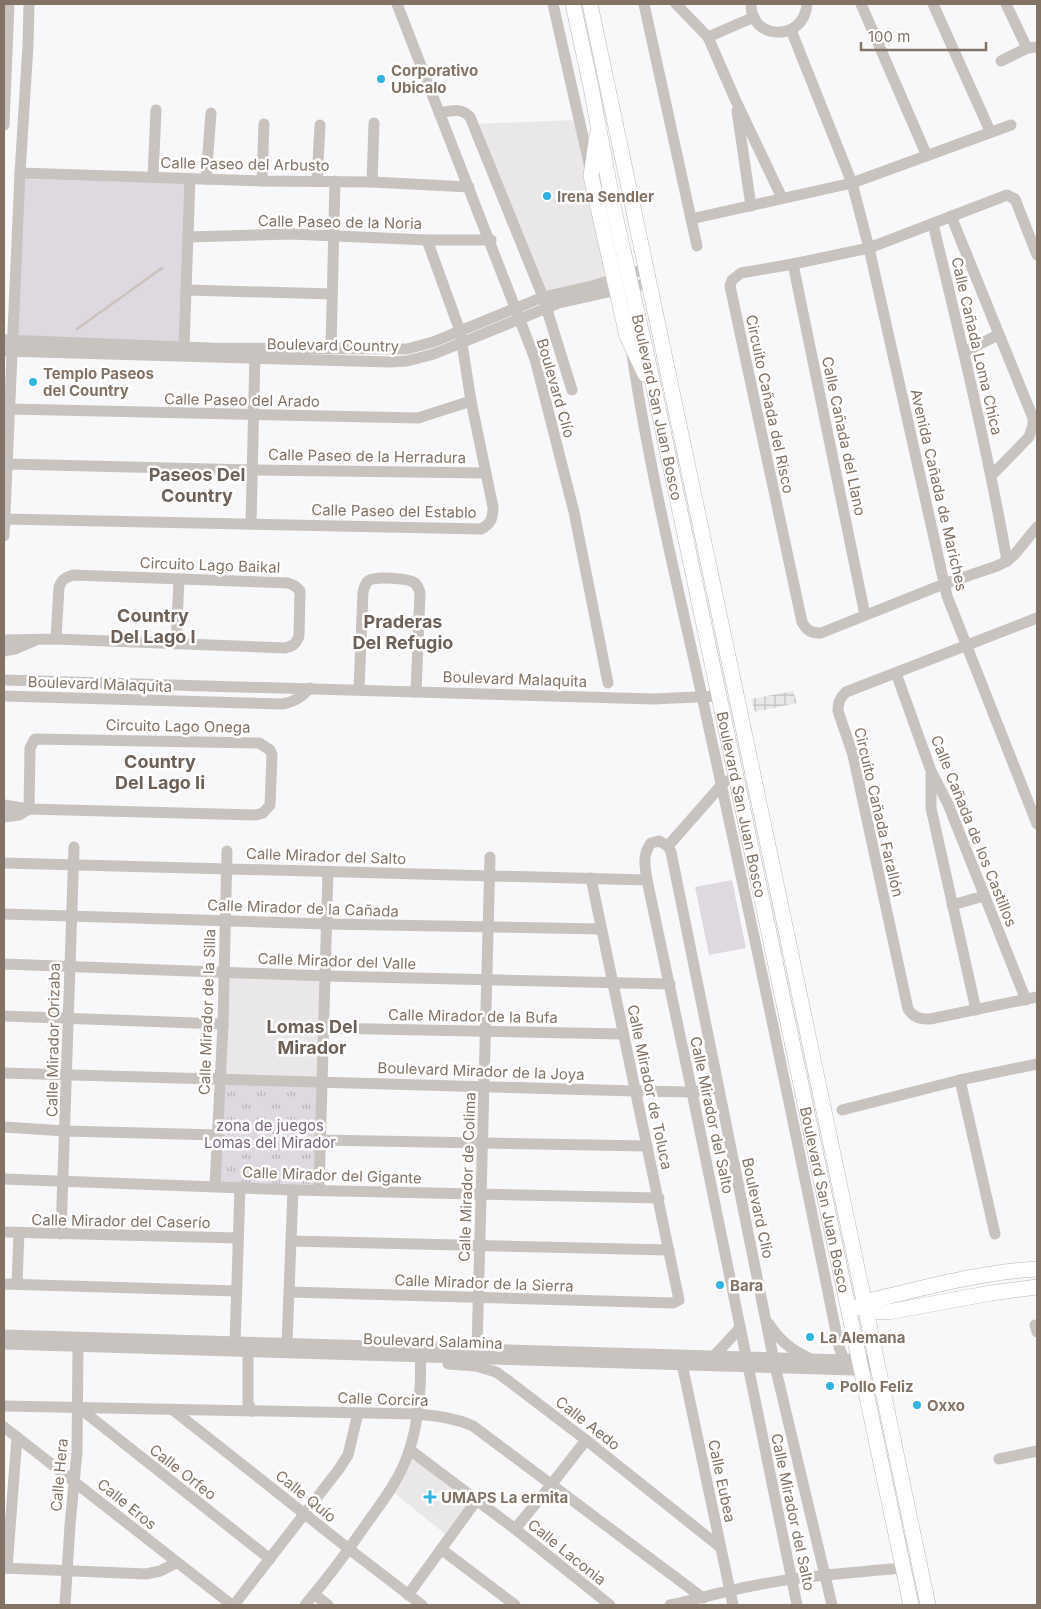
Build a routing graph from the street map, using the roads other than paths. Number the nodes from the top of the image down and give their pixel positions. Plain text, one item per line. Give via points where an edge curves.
1 (9, 4) edge
2 (29, 4) edge
3 (397, 4) edge
4 (553, 4) edge
5 (590, 4) edge
6 (644, 4) edge
7 (676, 4) edge
8 (751, 4) edge
9 (807, 4) edge
10 (861, 4) edge
11 (933, 4) edge
12 (1006, 4) edge
13 (574, 11) edge
14 (754, 17) junction
15 (557, 23) junction
16 (791, 30) junction
17 (708, 37) junction
18 (1032, 48) edge
19 (1001, 61) dead end
20 (735, 99) junction
21 (156, 110) dead end
22 (211, 113) dead end
23 (439, 113) junction
24 (374, 123) dead end
25 (264, 124) dead end
26 (4, 125) edge
27 (320, 125) dead end
28 (1011, 125) dead end
29 (23, 127) junction
30 (599, 128) junction
31 (990, 131) junction
32 (927, 156) junction
33 (20, 173) junction
34 (591, 176) junction
35 (153, 177) junction
36 (190, 179) junction
37 (206, 179) junction
38 (262, 181) junction
39 (317, 181) junction
40 (334, 181) junction
41 (372, 182) junction
42 (852, 183) junction
43 (469, 187) junction
44 (782, 198) junction
45 (752, 206) junction
46 (633, 207) junction
47 (607, 212) junction
48 (951, 216) junction
49 (691, 219) junction
50 (933, 224) junction
51 (334, 236) junction
52 (189, 237) junction
53 (427, 240) junction
54 (490, 240) junction
55 (697, 246) dead end
56 (869, 248) junction
57 (1037, 255) edge
58 (793, 264) junction
59 (648, 276) junction
60 (623, 282) junction
61 (187, 290) junction
62 (332, 294) junction
63 (545, 303) junction
64 (516, 307) junction
65 (520, 320) junction
66 (460, 331) junction
67 (998, 335) junction
68 (461, 344) junction
69 (9, 346) edge
70 (630, 346) junction
71 (184, 347) junction
72 (331, 349) junction
73 (964, 352) junction
74 (255, 354) junction
75 (654, 388) junction
76 (572, 390) dead end
77 (471, 401) junction
78 (10, 409) junction
79 (253, 415) junction
80 (8, 464) junction
81 (252, 470) junction
82 (486, 472) junction
83 (992, 475) junction
84 (4, 519) edge
85 (251, 524) junction
86 (1037, 527) edge
87 (4, 536) edge
88 (1008, 561) junction
89 (179, 579) junction
90 (944, 584) junction
91 (865, 615) junction
92 (1036, 621) edge
93 (4, 640) edge
94 (38, 640) junction
95 (56, 640) junction
96 (176, 644) junction
97 (966, 646) junction
98 (10, 650) edge
99 (896, 673) junction
100 (4, 680) edge
101 (608, 683) dead end
102 (310, 688) junction
103 (359, 689) junction
104 (416, 692) junction
105 (4, 696) edge
106 (719, 696) junction
107 (702, 697) junction
108 (735, 770) junction
109 (930, 770) junction
110 (722, 785) junction
111 (760, 801) junction
112 (4, 805) edge
113 (742, 805) junction
114 (29, 809) junction
115 (4, 817) edge
116 (1037, 824) edge
117 (668, 846) junction
118 (74, 847) dead end
119 (227, 851) dead end
120 (490, 857) dead end
121 (4, 863) edge
122 (73, 865) junction
123 (227, 868) junction
124 (328, 871) junction
125 (490, 876) junction
126 (591, 878) junction
127 (647, 880) junction
128 (984, 896) junction
129 (952, 905) junction
130 (4, 914) edge
131 (71, 916) junction
132 (226, 920) junction
133 (327, 924) junction
134 (489, 928) junction
135 (601, 929) junction
136 (4, 964) edge
137 (69, 967) junction
138 (224, 972) junction
139 (326, 976) junction
140 (488, 980) junction
141 (612, 983) junction
142 (670, 984) junction
143 (1032, 998) edge
144 (976, 1010) junction
145 (4, 1016) edge
146 (68, 1019) junction
147 (222, 1024) junction
148 (323, 1028) junction
149 (486, 1031) junction
150 (623, 1034) junction
151 (1037, 1064) edge
152 (4, 1073) edge
153 (66, 1075) junction
154 (220, 1078) junction
155 (960, 1080) junction
156 (322, 1081) junction
157 (484, 1087) junction
158 (718, 1088) junction
159 (635, 1091) junction
160 (692, 1092) junction
161 (842, 1110) dead end
162 (4, 1127) edge
163 (65, 1131) junction
164 (218, 1135) junction
165 (320, 1140) junction
166 (483, 1143) junction
167 (647, 1146) junction
168 (4, 1179) edge
169 (63, 1181) junction
170 (215, 1186) junction
171 (240, 1187) junction
172 (293, 1190) junction
173 (319, 1190) junction
174 (482, 1194) junction
175 (659, 1198) junction
176 (4, 1232) edge
177 (19, 1233) junction
178 (61, 1234) junction
179 (995, 1234) dead end
180 (237, 1238) junction
181 (291, 1241) junction
182 (480, 1246) junction
183 (668, 1250) junction
184 (857, 1267) junction
185 (840, 1269) junction
186 (1037, 1269) edge
187 (860, 1283) junction
188 (4, 1284) edge
189 (17, 1284) junction
190 (1037, 1287) edge
191 (921, 1289) junction
192 (236, 1291) junction
193 (290, 1292) junction
194 (845, 1296) junction
195 (479, 1298) junction
196 (677, 1302) joint
197 (862, 1307) junction
198 (899, 1310) junction
199 (766, 1318) junction
200 (851, 1323) junction
201 (740, 1328) junction
202 (4, 1335) edge
203 (235, 1342) junction
204 (288, 1343) junction
205 (4, 1344) edge
206 (78, 1346) junction
207 (477, 1349) junction
208 (248, 1351) junction
209 (714, 1356) junction
210 (420, 1359) junction
211 (811, 1359) junction
212 (863, 1360) junction
213 (746, 1361) junction
214 (775, 1362) junction
215 (682, 1364) junction
216 (4, 1406) edge
217 (78, 1407) junction
218 (173, 1410) junction
219 (252, 1411) junction
220 (358, 1413) junction
221 (418, 1414) junction
222 (4, 1427) edge
223 (18, 1437) junction
224 (586, 1440) junction
225 (410, 1450) junction
226 (1037, 1451) edge
227 (999, 1459) dead end
228 (75, 1482) junction
229 (551, 1485) junction
230 (476, 1500) junction
231 (304, 1514) junction
232 (514, 1529) junction
233 (720, 1547) junction
234 (441, 1549) junction
235 (349, 1550) junction
236 (270, 1559) junction
237 (176, 1563) junction
238 (6, 1568) edge
239 (903, 1568) junction
240 (67, 1572) junction
241 (826, 1574) junction
242 (792, 1580) junction
243 (730, 1590) junction
244 (314, 1594) junction
245 (408, 1595) junction
246 (708, 1600) edge
247 (65, 1605) edge
248 (233, 1605) edge
249 (305, 1605) edge
250 (328, 1605) edge
251 (422, 1605) edge
252 (516, 1605) edge
253 (610, 1605) edge
254 (670, 1605) edge
255 (733, 1605) edge
256 (797, 1605) edge
257 (832, 1605) edge
258 (911, 1605) edge
259 (928, 1605) edge

1 - 26 street
2 - 29 street
3 - 23 street, Boulevard Clío
4 - 15 street
5 - 46 main road, Boulevard San Juan Bosco
6 - 49 street
7 - 17 street
8 - 14 street
9 - 16 street via 803,20
10 - 32 street
11 - 31 street
12 - 18 street
13 - 15 street
13 - 30 main road
14 - 16 street via 766,30 782,33
14 - 17 street
15 - 34 street
16 - 42 street, Avenida Cañada de Mariches
17 - 20 street
18 - 19 street
20 - 44 street
20 - 45 street
21 - 35 street
22 - 37 street
23 - 43 street, Boulevard Clío
23 - 63 street, Boulevard Clío via 461,110 470,117
24 - 41 street
25 - 38 street
26 - 29 street
27 - 39 street
28 - 31 street
29 - 33 street
30 - 34 main road
30 - 47 main road
31 - 32 street
32 - 42 street
33 - 35 street, Calle Paseo del Arbusto
33 - 69 street
34 - 47 main road
35 - 36 street, Calle Paseo del Arbusto
36 - 37 street, Calle Paseo del Arbusto
36 - 52 street
37 - 38 street, Calle Paseo del Arbusto
38 - 39 street, Calle Paseo del Arbusto
39 - 40 street, Calle Paseo del Arbusto
40 - 41 street, Calle Paseo del Arbusto
40 - 51 street
41 - 43 street, Calle Paseo del Arbusto
42 - 44 street
42 - 56 street, Avenida Cañada de Mariches
43 - 54 street, Boulevard Clío
44 - 45 street
45 - 49 street
46 - 47 main road
46 - 59 main road, Boulevard San Juan Bosco
47 - 60 main road
48 - 50 street, Circuito Cañada del Risco
48 - 57 street, Circuito Cañada del Risco via 1003,196 1011,196
48 - 67 street, Calle Cañada Loma Chica
49 - 55 street
50 - 56 street, Circuito Cañada del Risco
50 - 73 street, Calle Cañada Loma Chica
51 - 52 street, Calle Paseo de la Noria
51 - 53 street, Calle Paseo de la Noria
51 - 62 street
52 - 61 street
53 - 54 street, Calle Paseo de la Noria
53 - 66 street, Calle Paseo del Establo
54 - 64 street, Boulevard Clío
56 - 58 street, Circuito Cañada del Risco
56 - 90 street, Avenida Cañada de Mariches
58 - 91 street, Calle Cañada del Llano
58 - 91 street, Circuito Cañada del Risco via 741,273 732,280 731,290 802,622 813,633 822,633
59 - 60 street, Boulevard Country
59 - 111 main road, Boulevard San Juan Bosco
60 - 63 street, Boulevard Country via 592,286
60 - 70 main road via 626,336
60 - 75 main road, Boulevard San Juan Bosco
61 - 62 street
61 - 71 street
62 - 72 street
63 - 64 street, Boulevard Country
63 - 65 street, Boulevard Country
63 - 76 street, Boulevard Clío
64 - 65 street, Boulevard Clío
64 - 66 street, Boulevard Country
65 - 68 street, Boulevard Country
65 - 101 street, Boulevard Clío via 535,359 574,512
66 - 68 street, Calle Paseo del Establo
66 - 72 street, Boulevard Country via 407,349
67 - 73 street
67 - 83 street, Calle Cañada Loma Chica via 1034,425 1029,437
68 - 74 street, Boulevard Country via 416,358 390,362
68 - 77 street, Calle Paseo del Establo
69 - 71 street, Boulevard Country
69 - 74 street, Boulevard Country
69 - 78 street
70 - 75 main road
70 - 107 street via 674,574
71 - 74 street, Boulevard Country
72 - 74 street, Boulevard Country
73 - 83 street, Calle Cañada Loma Chica
74 - 79 street
75 - 106 main road, Boulevard San Juan Bosco
77 - 79 street, Calle Paseo del Arado via 418,418
77 - 82 street, Calle Paseo del Establo
78 - 79 street, Calle Paseo del Arado
78 - 80 street
79 - 81 street
80 - 81 street, Calle Paseo de la Herradura
80 - 84 street
81 - 82 street, Calle Paseo de la Herradura
81 - 85 street
82 - 85 street, Calle Paseo del Establo via 493,517 489,525 481,529
83 - 88 street, Calle Cañada Loma Chica
84 - 85 street, Calle Paseo del Establo
84 - 87 street
86 - 88 street, Circuito Cañada del Risco
88 - 90 street, Circuito Cañada del Risco
89 - 95 street, Circuito Lago Baikal via 73,575 66,578 59,587
89 - 96 street
89 - 96 street, Circuito Lago Baikal via 288,583 300,591 301,598 299,636 292,647
90 - 91 street, Circuito Cañada del Risco
90 - 97 street, Avenida Cañada de Mariches
92 - 97 street, Circuito Cañada Farallón
93 - 94 street, Circuito Lago Baikal
94 - 95 street, Circuito Lago Baikal
94 - 98 street, Circuito Lago Baikal
95 - 96 street, Circuito Lago Baikal
97 - 99 street, Circuito Cañada Farallón
97 - 116 street, Avenida Cañada de Mariches
99 - 109 street, Calle Cañada de los Castillos
99 - 144 street, Circuito Cañada Farallón via 846,692 838,704 838,711 853,755 908,1009 912,1016 921,1019
100 - 102 street, Boulevard Malaquita
102 - 103 street, Boulevard Malaquita
102 - 105 street, Boulevard Malaquita via 298,699 282,704
103 - 104 street, Boulevard Malaquita
103 - 104 street via 363,592 369,580 376,578 406,580 418,587
104 - 107 street, Boulevard Malaquita via 653,699
106 - 107 street, Boulevard Malaquita
106 - 108 main road, Boulevard San Juan Bosco
107 - 110 street
108 - 110 street
108 - 113 main road, Boulevard San Juan Bosco
109 - 128 street, Calle Cañada de los Castillos via 948,804
109 - 129 street via 931,808
110 - 117 street
110 - 212 street via 840,1347
111 - 113 main road
111 - 184 main road, Boulevard San Juan Bosco
112 - 114 street, Circuito Lago Onega
113 - 185 main road, Boulevard San Juan Bosco
114 - 114 street, Circuito Lago Onega via 256,815 270,805 272,755 259,743 35,739 30,748
114 - 115 street, Circuito Lago Onega via 19,815
117 - 127 street, Calle Mirador del Salto via 659,841 646,849
117 - 158 street, Boulevard Clío
118 - 122 street, Calle Mirador Orizaba
119 - 123 street, Calle Mirador de la Silla
120 - 125 street, Calle Mirador de Colima
121 - 122 street, Calle Mirador del Salto
122 - 123 street, Calle Mirador del Salto
122 - 131 street, Calle Mirador Orizaba
123 - 124 street, Calle Mirador del Salto
123 - 132 street, Calle Mirador de la Silla
124 - 125 street, Calle Mirador del Salto
124 - 133 street
125 - 126 street, Calle Mirador del Salto
125 - 134 street, Calle Mirador de Colima
126 - 127 street, Calle Mirador del Salto
126 - 135 street, Calle Mirador de Toluca
127 - 142 street, Calle Mirador del Salto
128 - 129 street
128 - 143 street, Calle Cañada de los Castillos
129 - 144 street
130 - 131 street, Calle Mirador de la Cañada
131 - 132 street, Calle Mirador de la Cañada
131 - 137 street, Calle Mirador Orizaba
132 - 133 street, Calle Mirador de la Cañada
132 - 138 street, Calle Mirador de la Silla
133 - 134 street, Calle Mirador de la Cañada
133 - 139 street
134 - 135 street, Calle Mirador de la Cañada
134 - 140 street, Calle Mirador de Colima
135 - 141 street, Calle Mirador de Toluca
136 - 137 street, Calle Mirador del Valle
137 - 138 street, Calle Mirador del Valle
137 - 146 street, Calle Mirador Orizaba
138 - 139 street, Calle Mirador del Valle
138 - 147 street, Calle Mirador de la Silla
139 - 140 street, Calle Mirador del Valle
139 - 148 street
140 - 141 street, Calle Mirador del Valle
140 - 149 street, Calle Mirador de Colima
141 - 142 street, Calle Mirador del Valle
141 - 150 street, Calle Mirador de Toluca
142 - 160 street, Calle Mirador del Salto
143 - 144 street, Circuito Cañada Farallón
145 - 146 street
146 - 147 street
146 - 153 street, Calle Mirador Orizaba
147 - 154 street, Calle Mirador de la Silla
148 - 149 street, Calle Mirador de la Bufa
148 - 156 street
149 - 150 street, Calle Mirador de la Bufa
149 - 157 street, Calle Mirador de Colima
150 - 159 street, Calle Mirador de Toluca
151 - 155 street
152 - 153 street, Boulevard Mirador de la Joya
153 - 154 street, Boulevard Mirador de la Joya
153 - 163 street, Calle Mirador Orizaba
154 - 156 street, Boulevard Mirador de la Joya
154 - 164 street, Calle Mirador de la Silla
155 - 161 street
155 - 179 street
156 - 157 street, Boulevard Mirador de la Joya
156 - 165 street
157 - 159 street, Boulevard Mirador de la Joya
157 - 166 street, Calle Mirador de Colima
158 - 160 street, Boulevard Mirador de la Joya
158 - 199 street, Boulevard Clío
159 - 160 street, Boulevard Mirador de la Joya
159 - 167 street, Calle Mirador de Toluca
160 - 201 street, Calle Mirador del Salto
162 - 163 street
163 - 164 street
163 - 169 street, Calle Mirador Orizaba
164 - 170 street, Calle Mirador de la Silla
165 - 166 street
165 - 173 street
166 - 167 street
166 - 174 street, Calle Mirador de Colima
167 - 175 street, Calle Mirador de Toluca
168 - 169 street, Calle Mirador del Gigante
169 - 170 street, Calle Mirador del Gigante
169 - 178 street, Calle Mirador Orizaba
170 - 171 street, Calle Mirador del Gigante
171 - 172 street, Calle Mirador del Gigante
171 - 180 street
172 - 173 street, Calle Mirador del Gigante
172 - 181 street
173 - 174 street, Calle Mirador del Gigante
174 - 175 street, Calle Mirador del Gigante
174 - 182 street, Calle Mirador de Colima
175 - 183 street, Calle Mirador de Toluca
176 - 177 street, Calle Mirador del Caserío
177 - 178 street, Calle Mirador del Caserío
177 - 189 street
178 - 180 street, Calle Mirador del Caserío
180 - 192 street
181 - 182 street
181 - 193 street
182 - 183 street
182 - 195 street, Calle Mirador de Colima
183 - 196 street, Calle Mirador de Toluca via 679,1296
184 - 185 main road via 851,1277
184 - 187 main road, Boulevard San Juan Bosco
185 - 194 main road, Boulevard San Juan Bosco
186 - 191 main road
187 - 191 main road via 876,1293 910,1287
187 - 197 main road, Boulevard San Juan Bosco
188 - 189 street
189 - 192 street
190 - 198 main road
191 - 197 main road
192 - 203 street
193 - 195 street, Calle Mirador de la Sierra
193 - 204 street
194 - 197 main road
194 - 200 main road, Boulevard San Juan Bosco
195 - 196 street, Calle Mirador de la Sierra
195 - 207 street, Calle Mirador de Colima
197 - 198 main road via 880,1313
197 - 200 main road
197 - 212 main road, Boulevard San Juan Bosco
198 - 212 main road via 881,1322
199 - 211 street via 782,1340
199 - 214 street, Boulevard Clío
200 - 212 main road, Boulevard San Juan Bosco
201 - 209 street
201 - 213 street, Calle Mirador del Salto
202 - 203 street, Boulevard Salamina
203 - 204 street, Boulevard Salamina
204 - 207 street, Boulevard Salamina
205 - 206 street, Boulevard Salamina
206 - 208 street, Boulevard Salamina
206 - 217 street, Calle Hera
207 - 209 street, Boulevard Salamina
208 - 210 street, Boulevard Salamina
208 - 219 street via 248,1403
209 - 213 street, Boulevard Salamina
210 - 215 street, Boulevard Salamina
210 - 221 street
210 - 224 street, Calle Aedo via 476,1366 496,1372
211 - 212 street, Boulevard Salamina
211 - 214 street, Boulevard Salamina
212 - 214 street, Boulevard Salamina
212 - 239 main road, Boulevard San Juan Bosco
212 - 259 main road via 866,1370 870,1369 879,1376
213 - 214 street, Boulevard Salamina
213 - 215 street, Boulevard Salamina
213 - 242 street, Calle Mirador del Salto
214 - 241 street, Boulevard Clío
215 - 233 street, Calle Eubea
216 - 217 street, Calle Corcira
217 - 218 street, Calle Corcira
217 - 228 street, Calle Hera
217 - 236 street, Calle Orfeo
218 - 219 street, Calle Corcira
218 - 231 street, Calle Quío
219 - 220 street, Calle Corcira
220 - 221 street, Calle Corcira
220 - 231 street via 348,1455
221 - 225 street
221 - 229 street, Calle Corcira via 450,1418 474,1426
222 - 223 street, Calle Eros
223 - 228 street, Calle Eros
223 - 238 street
224 - 229 street
224 - 233 street, Calle Aedo
225 - 230 street, Calle Laconia
225 - 235 street via 386,1496
226 - 227 street
228 - 237 street, Calle Eros
228 - 240 street, Calle Hera
229 - 232 street
229 - 246 street, Calle Corcira
230 - 232 street, Calle Laconia
230 - 234 street
231 - 235 street, Calle Quío
231 - 236 street
232 - 253 street, Calle Laconia
233 - 243 street, Calle Eubea
234 - 245 street
234 - 252 street
235 - 244 street
235 - 245 street, Calle Quío
236 - 248 street
237 - 240 street via 146,1574
237 - 248 street, Calle Eros
238 - 240 street
239 - 241 street
239 - 258 main road, Boulevard San Juan Bosco
240 - 247 street, Calle Hera
241 - 242 street
241 - 257 street, Boulevard Clío
242 - 243 street
242 - 256 street, Calle Mirador del Salto
243 - 246 street
243 - 255 street, Calle Eubea
244 - 249 street
244 - 250 street
245 - 251 street, Calle Quío
246 - 254 street

